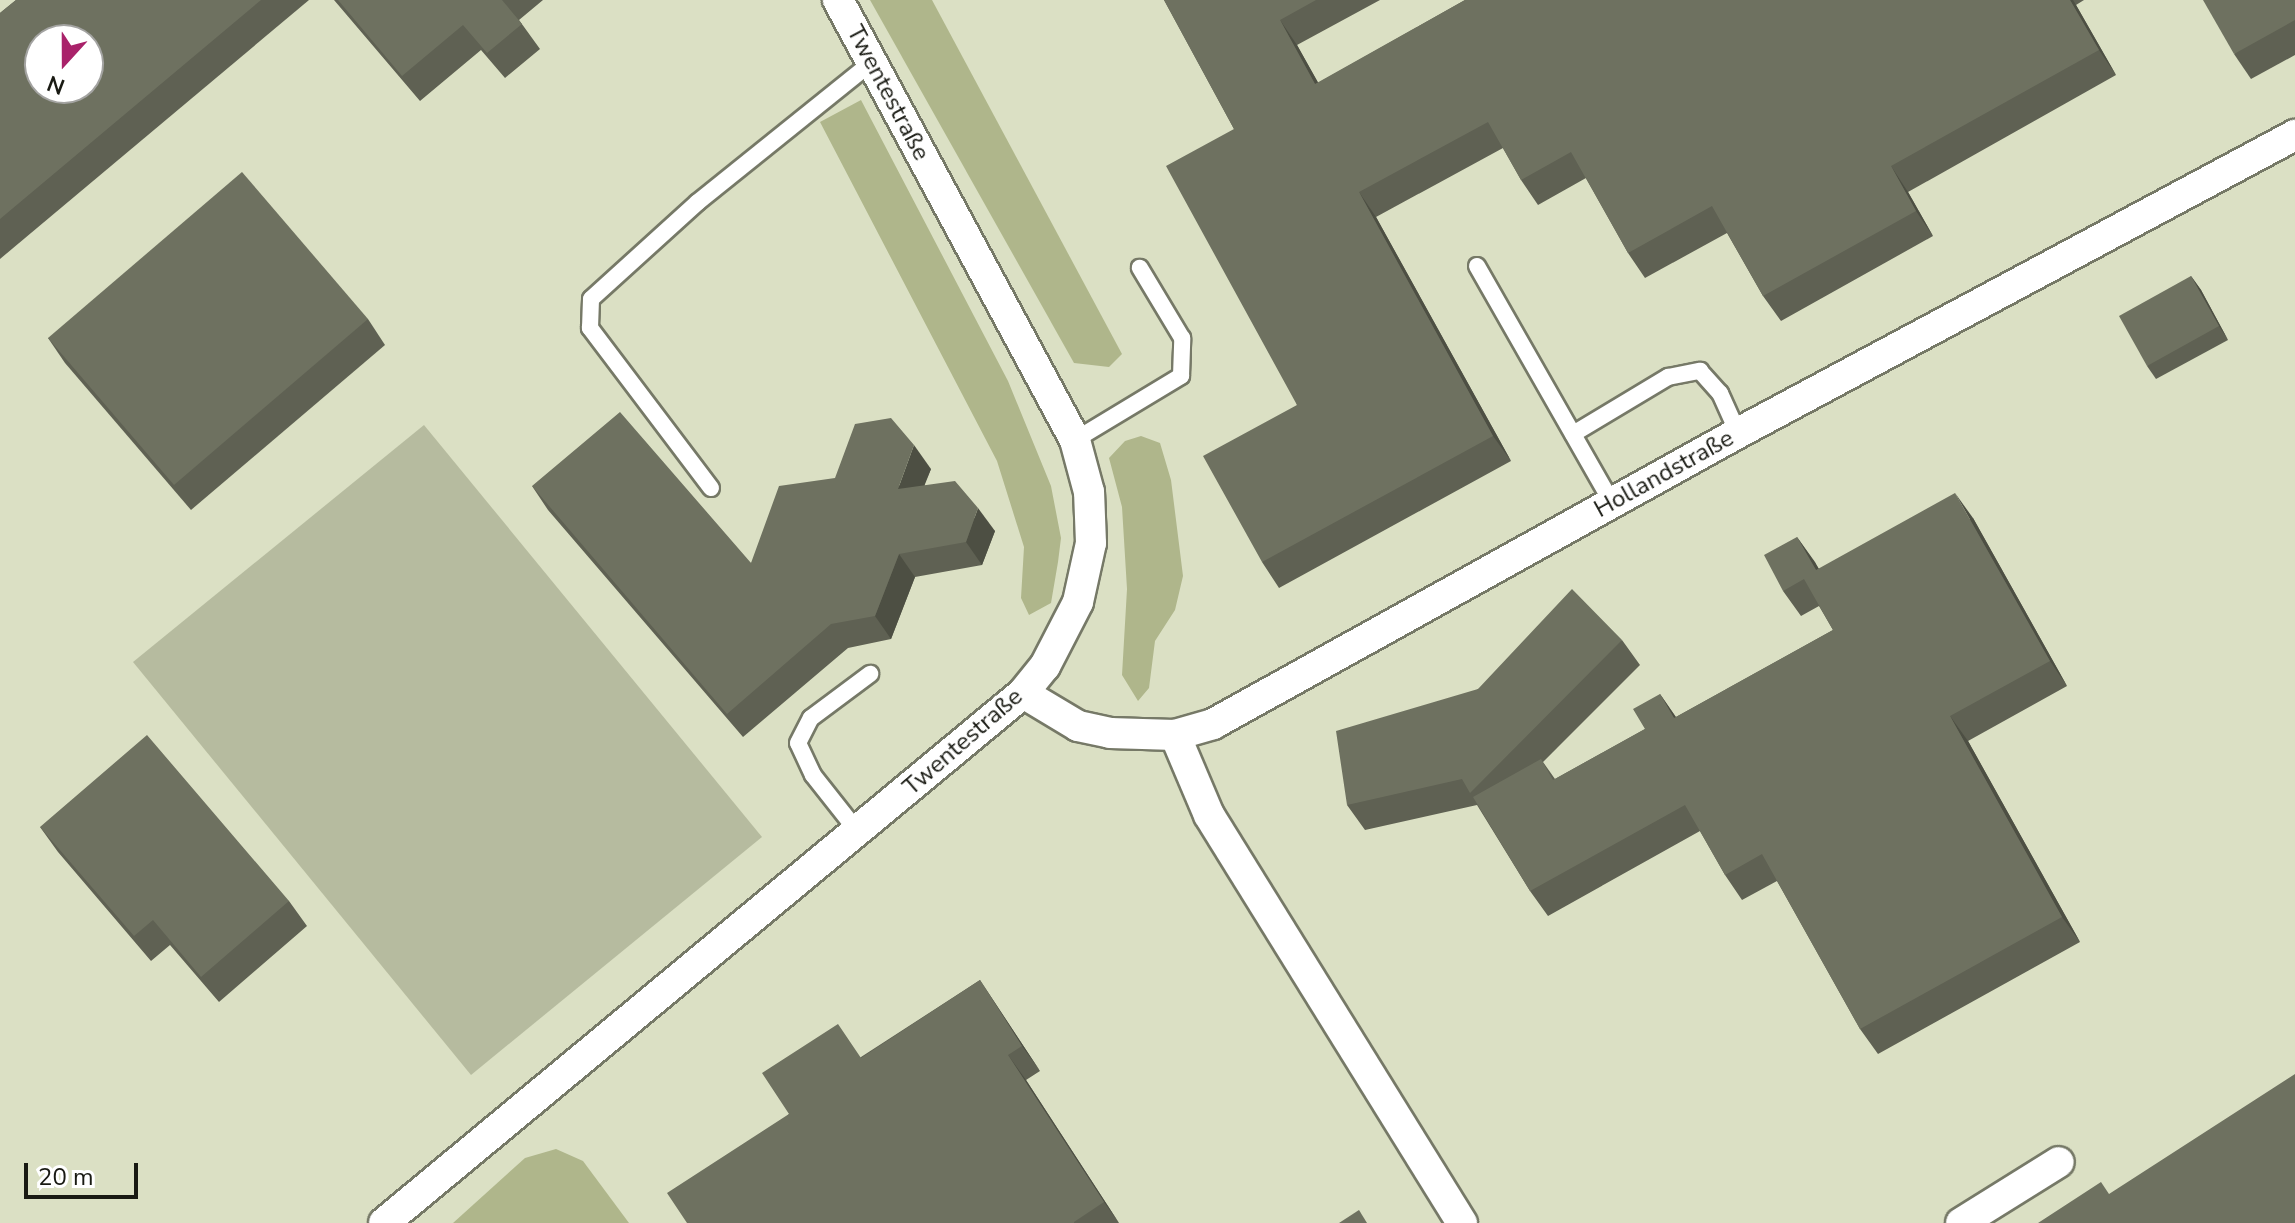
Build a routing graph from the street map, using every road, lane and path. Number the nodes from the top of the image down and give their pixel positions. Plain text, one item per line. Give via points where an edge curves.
1 (838, 0) edge
2 (872, 62) junction
3 (2295, 135) edge
4 (1477, 266) dead end
5 (1140, 268) dead end
6 (1738, 433) junction
7 (1573, 434) junction
8 (1075, 440) junction
9 (711, 488) dead end
10 (1612, 503) junction
11 (870, 674) dead end
12 (1023, 693) junction
13 (1175, 735) junction
14 (858, 832) junction
15 (2059, 1162) dead end
16 (384, 1223) edge
17 (1462, 1223) edge
18 (1961, 1223) edge

1 - 2 street, Twentestraße
2 - 8 street, Twentestraße
2 - 9 lane via 698,202 591,299 590,328
3 - 6 street, Hollandstraße
4 - 7 lane
5 - 8 lane via 1182,338 1181,376
6 - 7 lane via 1720,393 1700,371 1668,377
6 - 10 street, Hollandstraße
7 - 10 lane
8 - 12 street, Twentestraße via 1089,492 1091,543 1078,602 1045,666
10 - 13 street, Hollandstraße via 1213,724
11 - 14 lane via 811,718 798,743 813,775
12 - 13 street, Hollandstraße via 1078,726 1146,737
12 - 14 street, Twentestraße
13 - 17 street via 1209,815
14 - 16 street, Twentestraße
15 - 18 street

